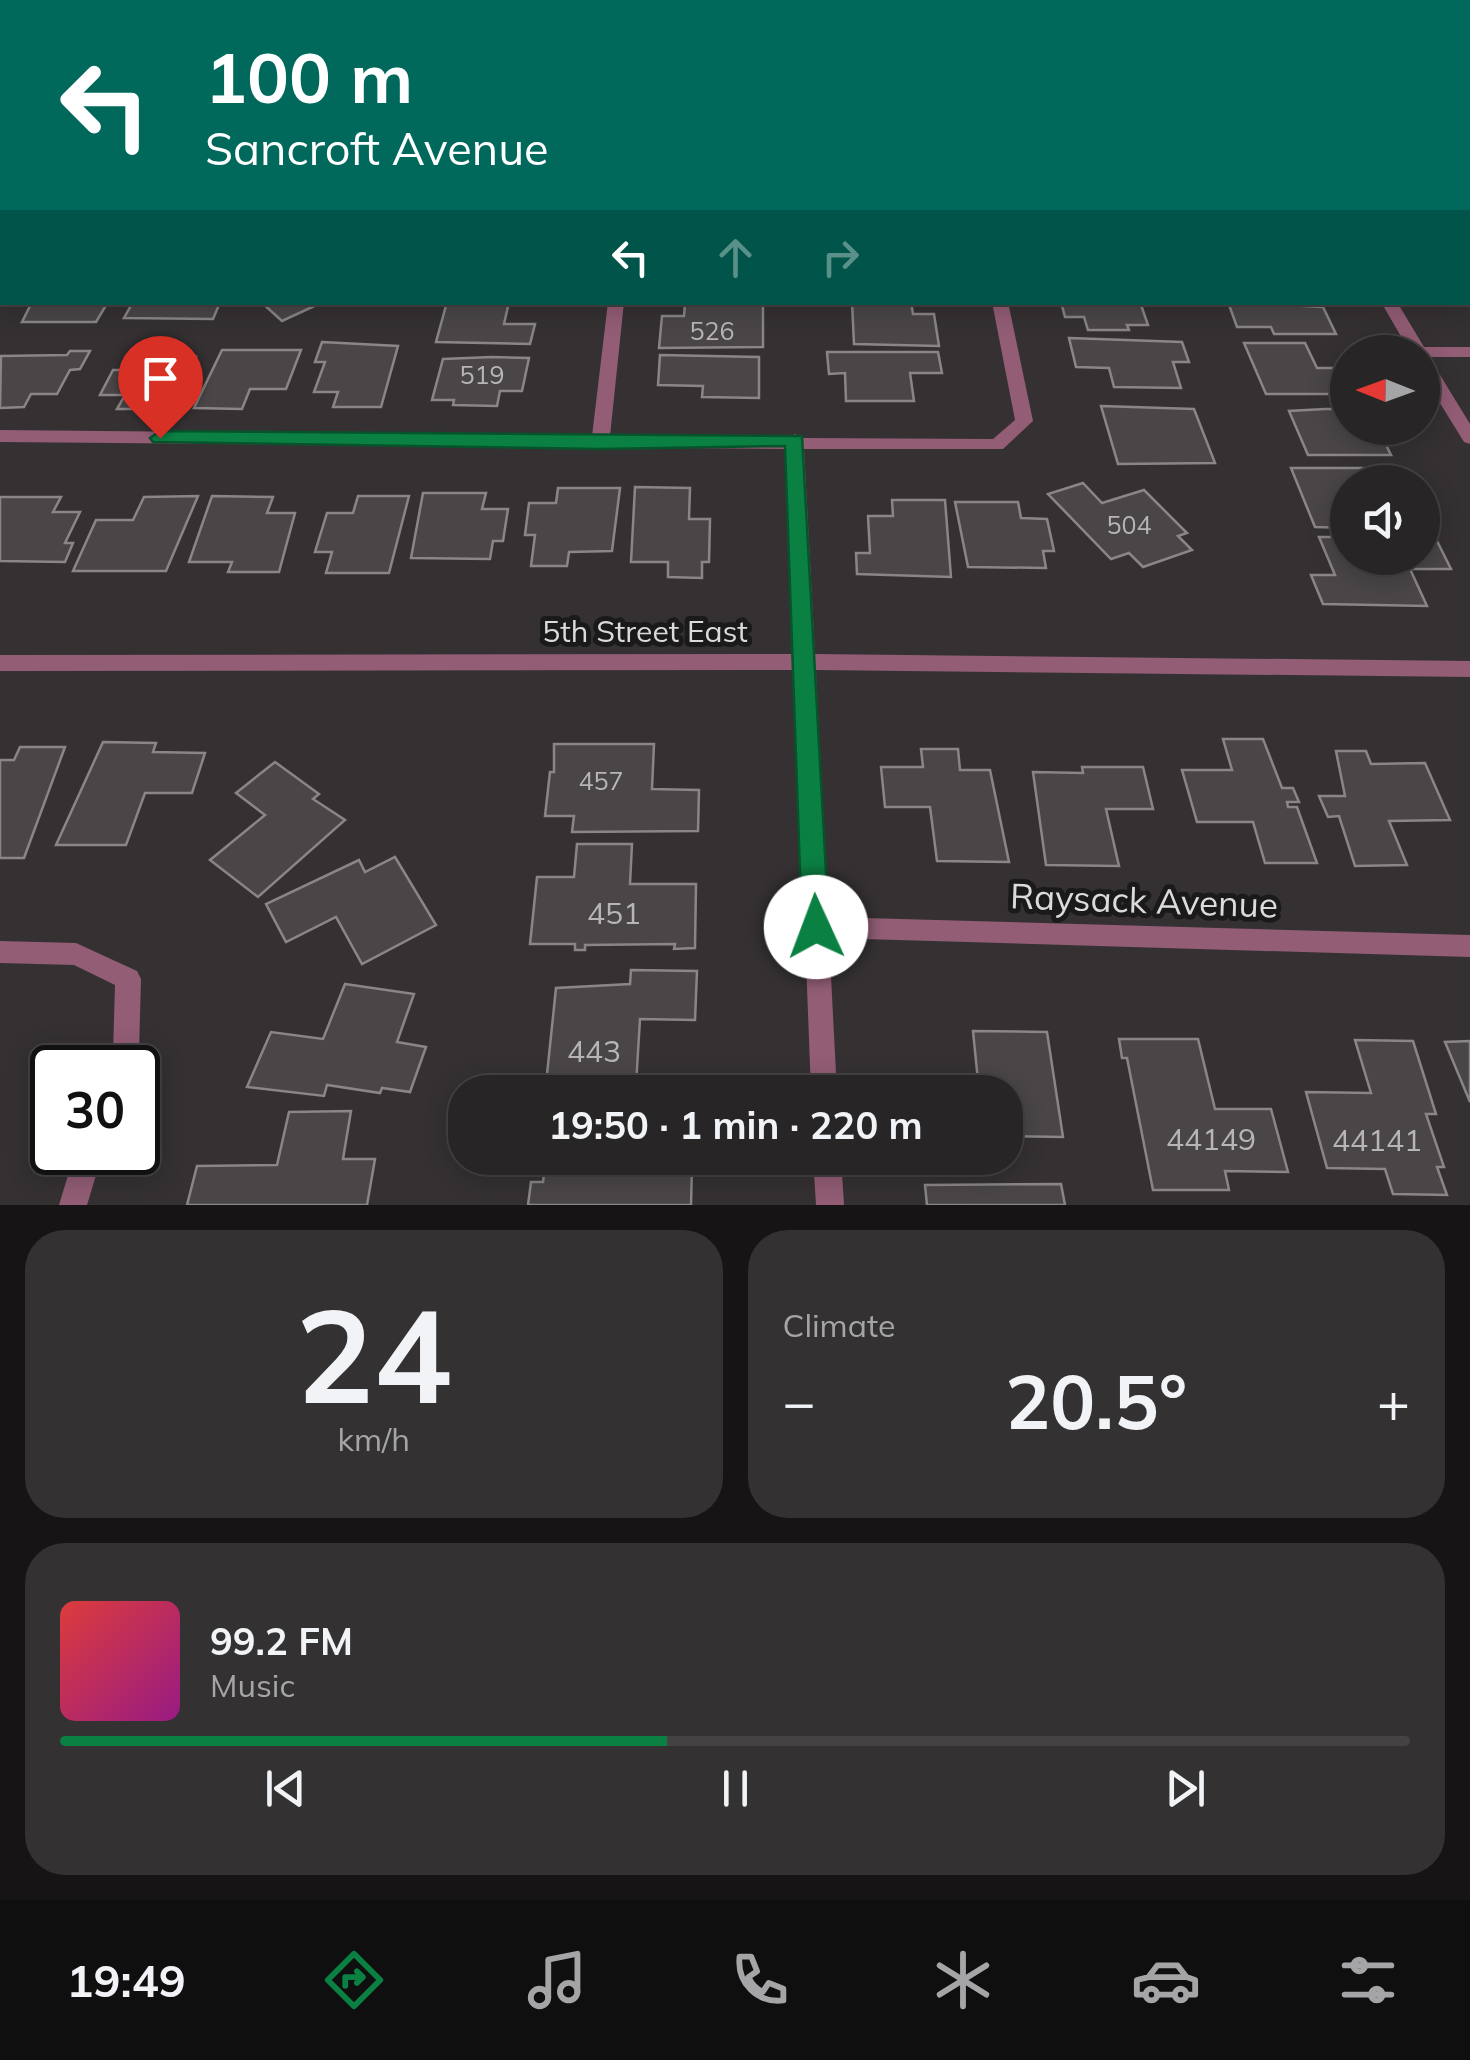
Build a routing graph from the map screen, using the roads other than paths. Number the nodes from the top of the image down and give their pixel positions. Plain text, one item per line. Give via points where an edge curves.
1 (616, 305) edge
2 (1001, 305) edge
3 (1391, 305) edge
4 (1409, 335) edge
5 (1470, 352) edge
6 (1440, 353) edge
7 (1440, 388) edge
8 (0, 436) edge
9 (1470, 438) edge
10 (795, 440) junction
11 (600, 442) junction
12 (806, 662) junction
13 (0, 663) edge
14 (1470, 669) edge
15 (816, 927) junction
16 (1470, 946) edge
17 (0, 952) edge
18 (126, 1045) edge
19 (823, 1075) edge
20 (82, 1175) edge
21 (829, 1175) edge
22 (73, 1205) edge
23 (830, 1205) edge

1 - 11 street
2 - 10 street via 1024,421 997,445
3 - 4 street
5 - 6 street
7 - 9 street
8 - 11 street
10 - 11 street
10 - 12 street
12 - 13 street, 5th Street East
12 - 14 street, 5th Street East
12 - 15 street
15 - 16 street, Raysack Avenue
15 - 19 street
17 - 18 street via 76,954 128,979
20 - 22 street
21 - 23 street

